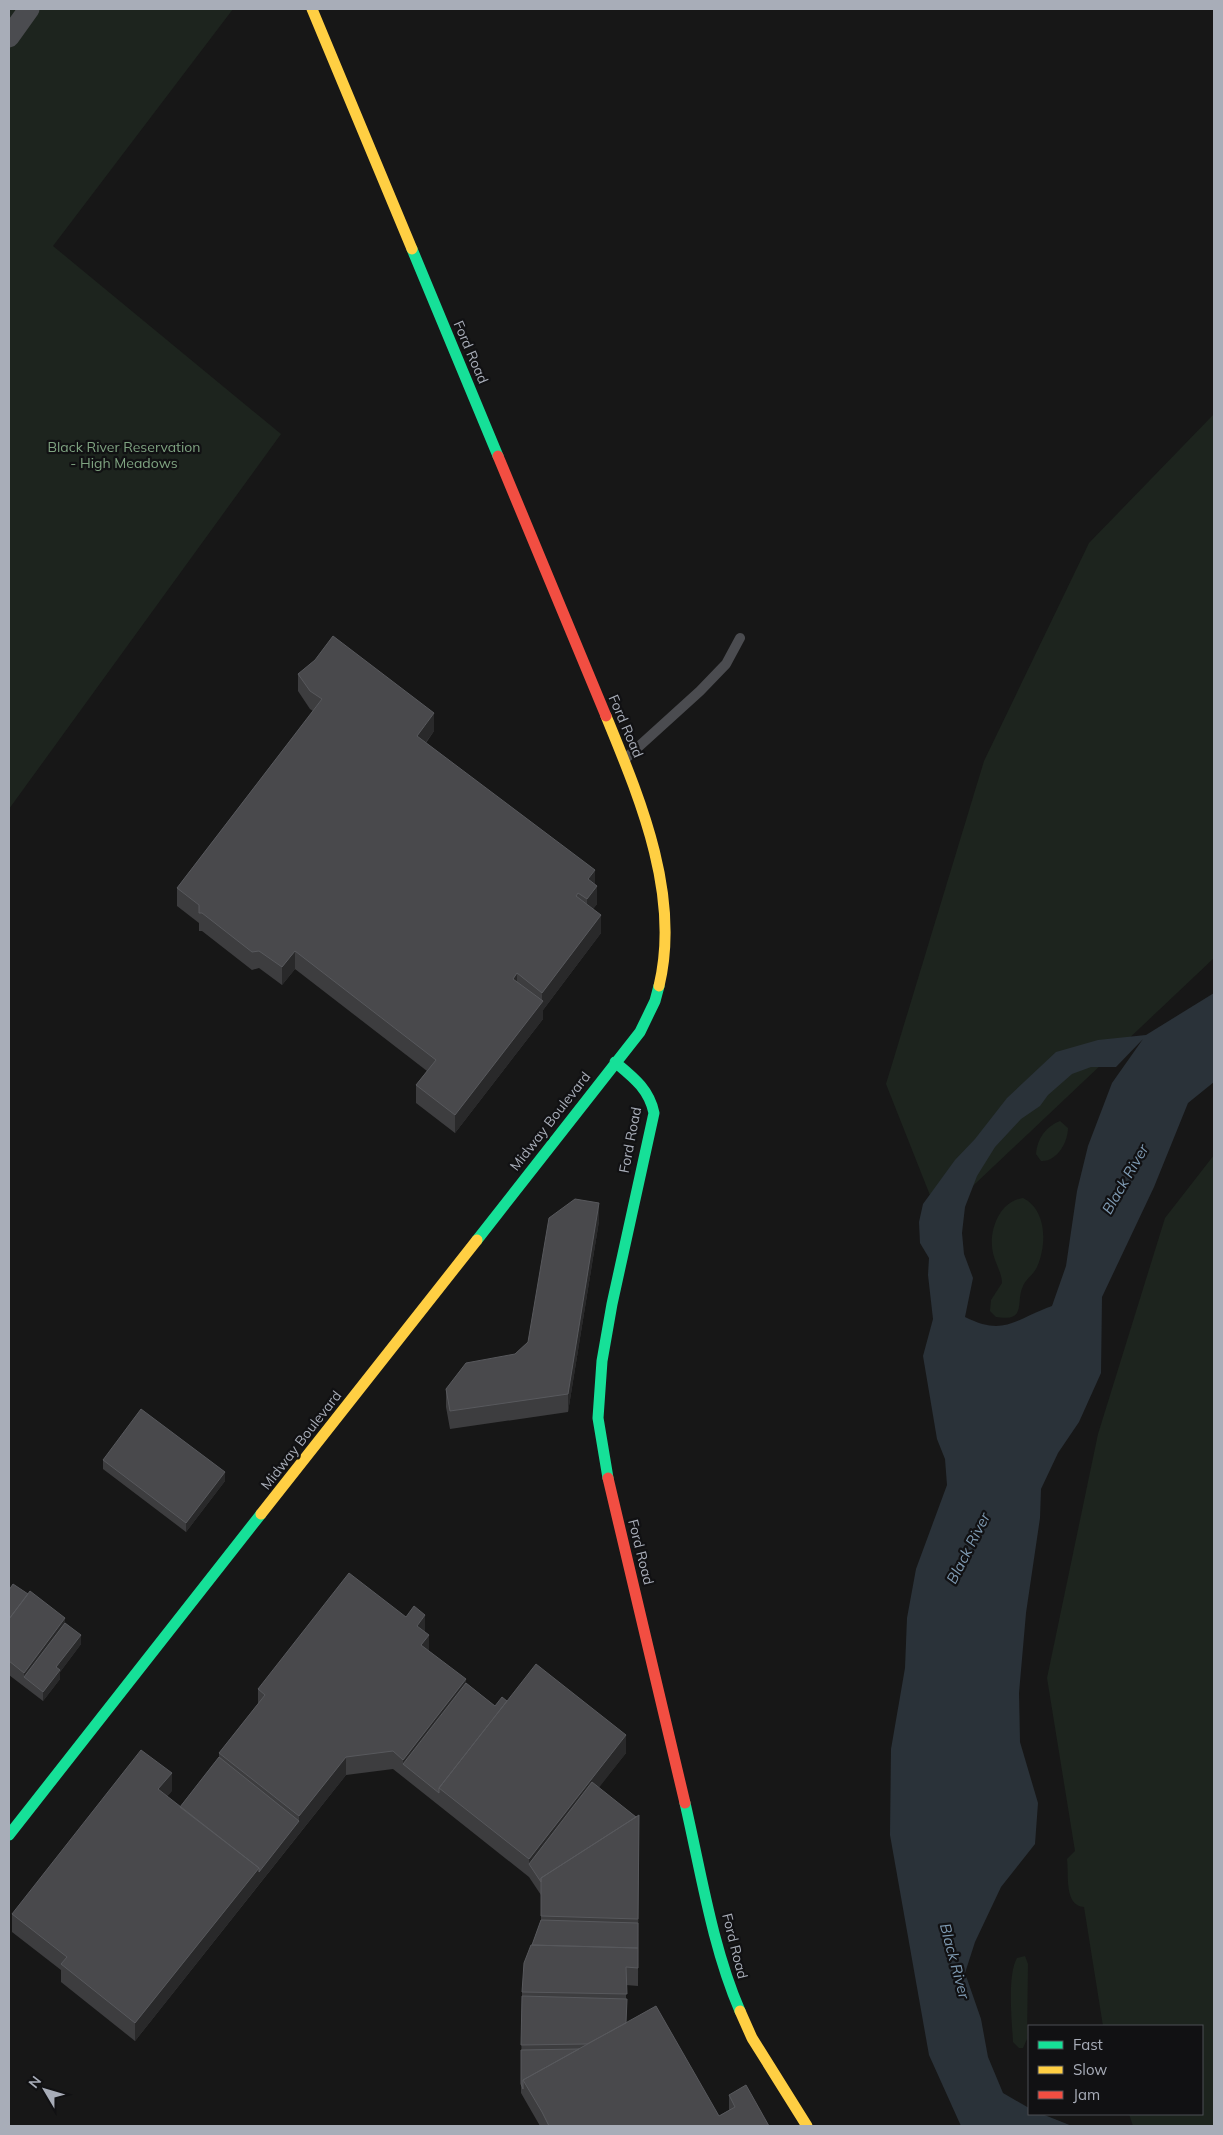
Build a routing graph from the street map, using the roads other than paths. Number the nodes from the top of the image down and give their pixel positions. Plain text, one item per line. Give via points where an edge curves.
1 (29, 9) edge
2 (312, 9) edge
3 (9, 37) edge
4 (740, 638) dead end
5 (624, 760) junction
6 (615, 1062) junction
7 (9, 1835) edge
8 (807, 2126) edge

1 - 3 street
2 - 5 street, Ford Road
4 - 5 lane via 726,664
5 - 6 street, Ford Road via 654,845 662,885 665,934 663,969 654,1007 640,1032
6 - 7 street, Midway Boulevard
6 - 8 street, Ford Road via 647,1090 654,1112 602,1361 598,1418 606,1469 730,1987 752,2038

